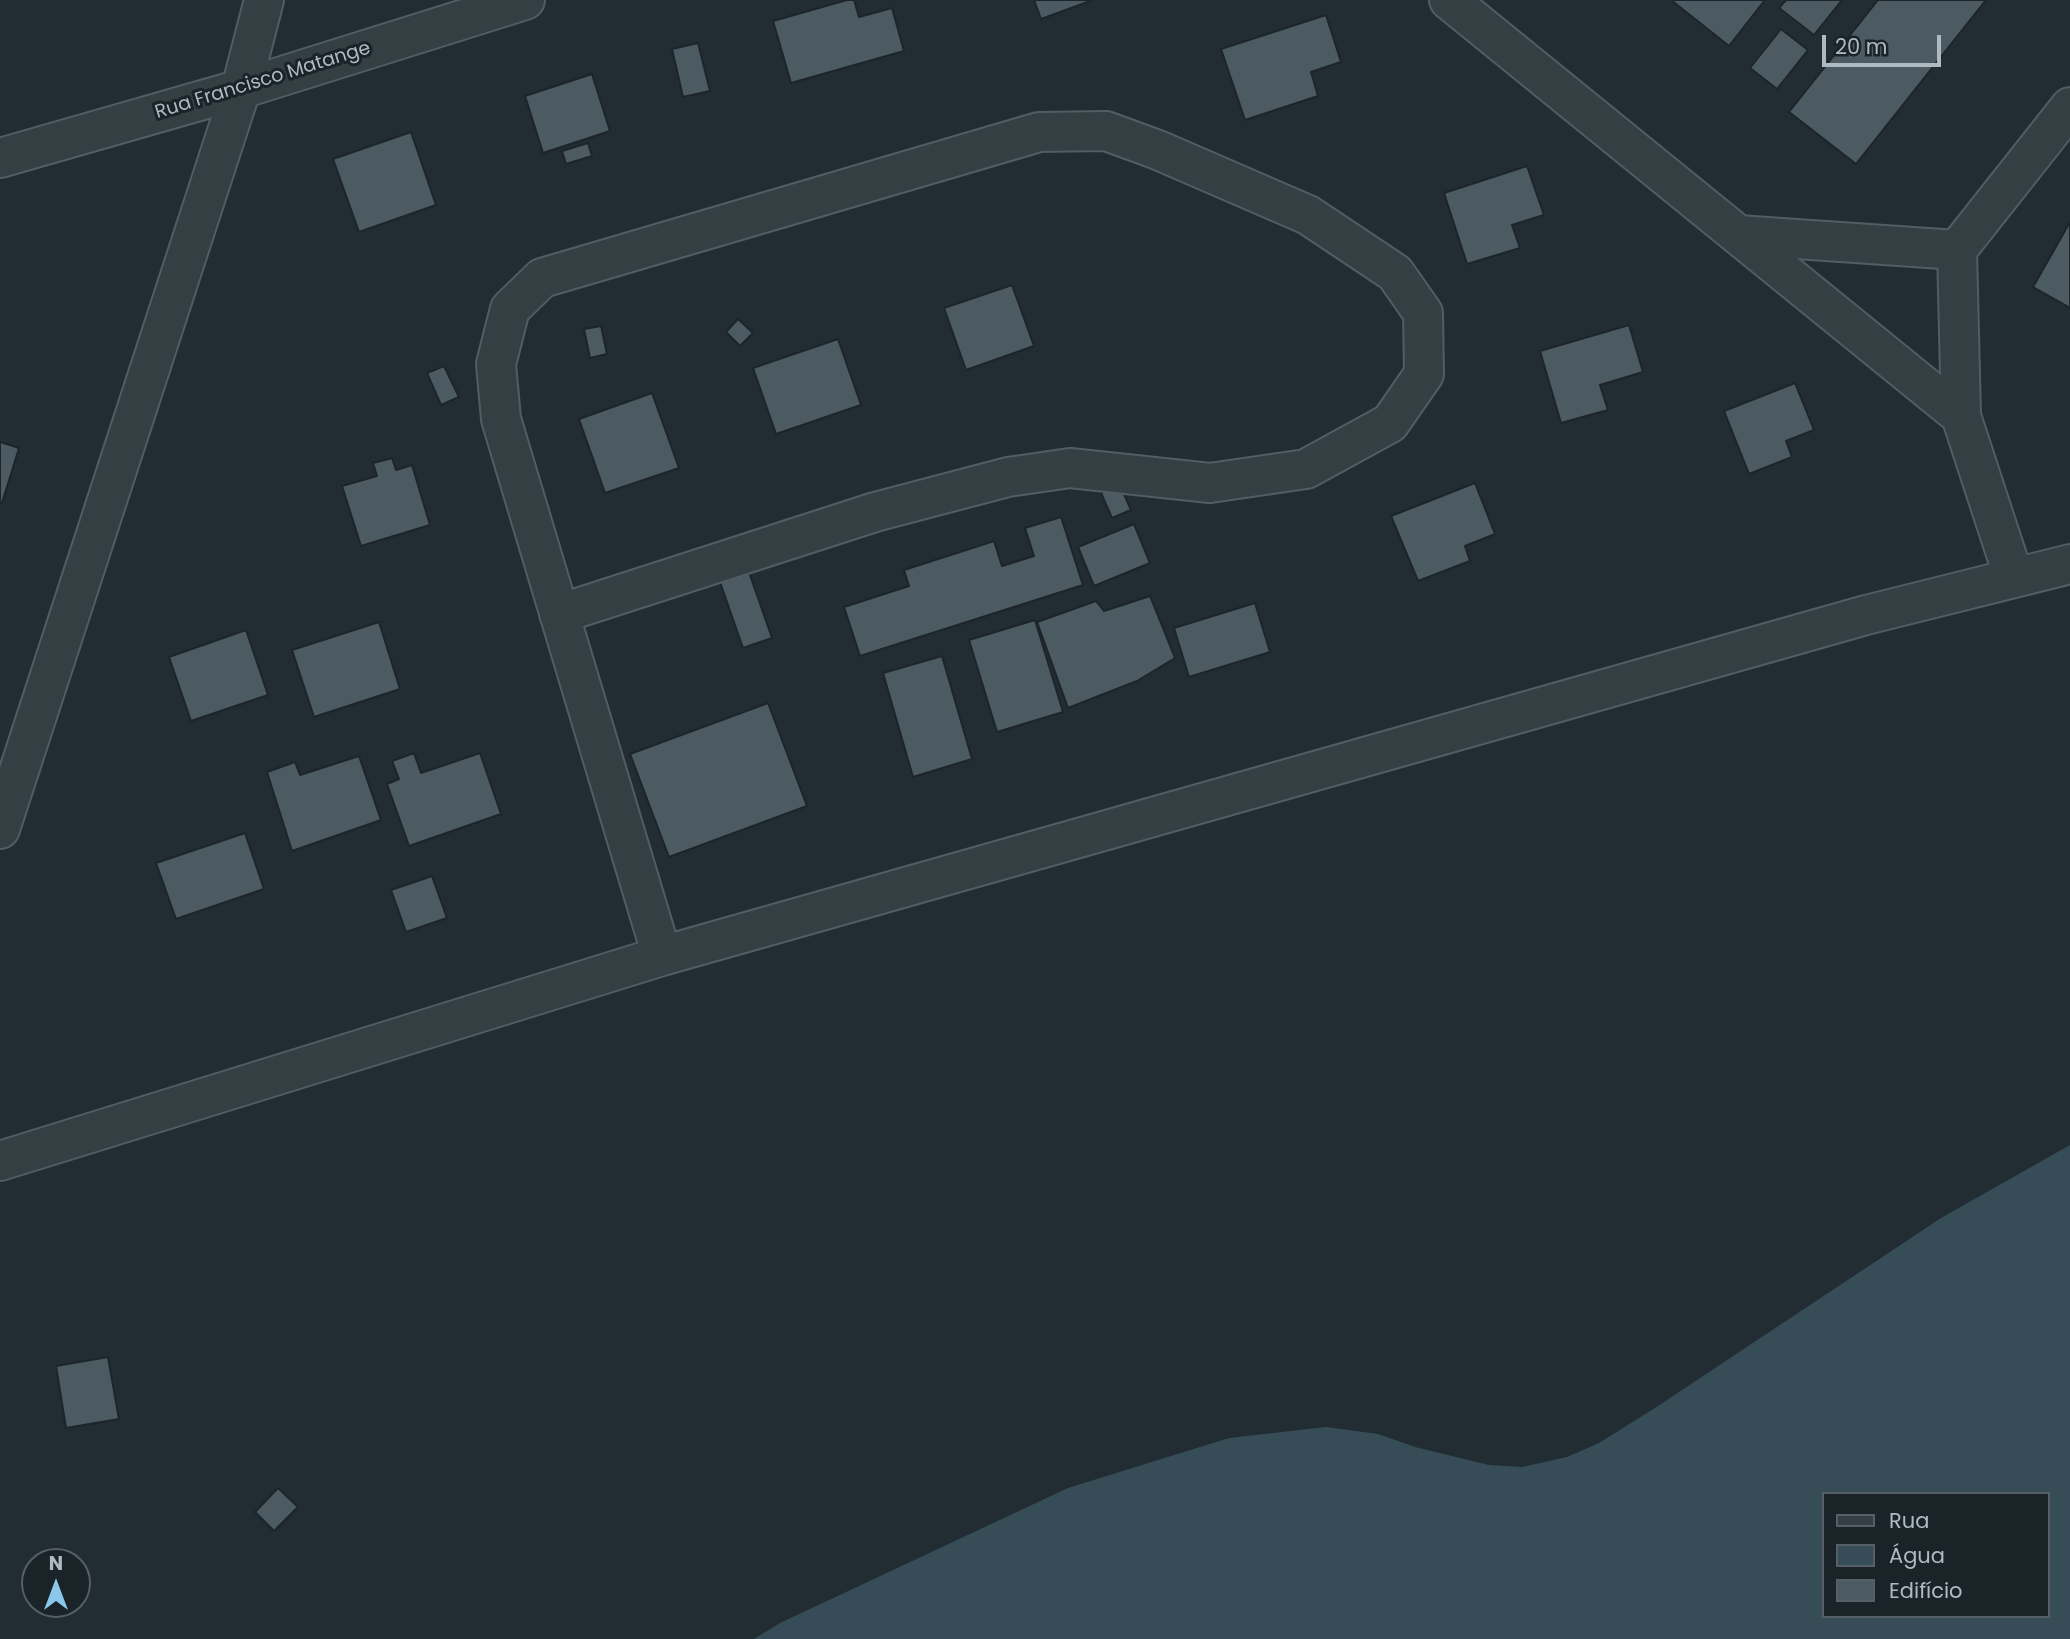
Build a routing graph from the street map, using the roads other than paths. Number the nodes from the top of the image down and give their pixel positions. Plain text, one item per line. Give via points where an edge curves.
1 (264, 0) edge
2 (525, 0) edge
3 (1449, 0) edge
4 (241, 89) junction
5 (2070, 107) edge
6 (0, 159) edge
7 (1738, 235) junction
8 (1957, 250) junction
9 (1961, 416) junction
10 (2070, 564) edge
11 (2014, 578) junction
12 (559, 614) junction
13 (0, 829) edge
14 (662, 956) junction
15 (0, 1161) edge

1 - 4 street
2 - 4 street, Rua Francisco Matange
3 - 7 street
4 - 6 street, Rua Francisco Matange
4 - 13 street
5 - 8 street
7 - 8 street
7 - 9 street
8 - 9 street
9 - 11 street
10 - 11 street
11 - 14 street via 1852,618
12 - 12 street via 875,512 1008,478 1070,468 1210,483 1306,469 1390,423 1424,374 1423,313 1395,273 1308,215 1106,131 1040,132 542,278 510,309 496,364 501,419
12 - 14 street
14 - 15 street

